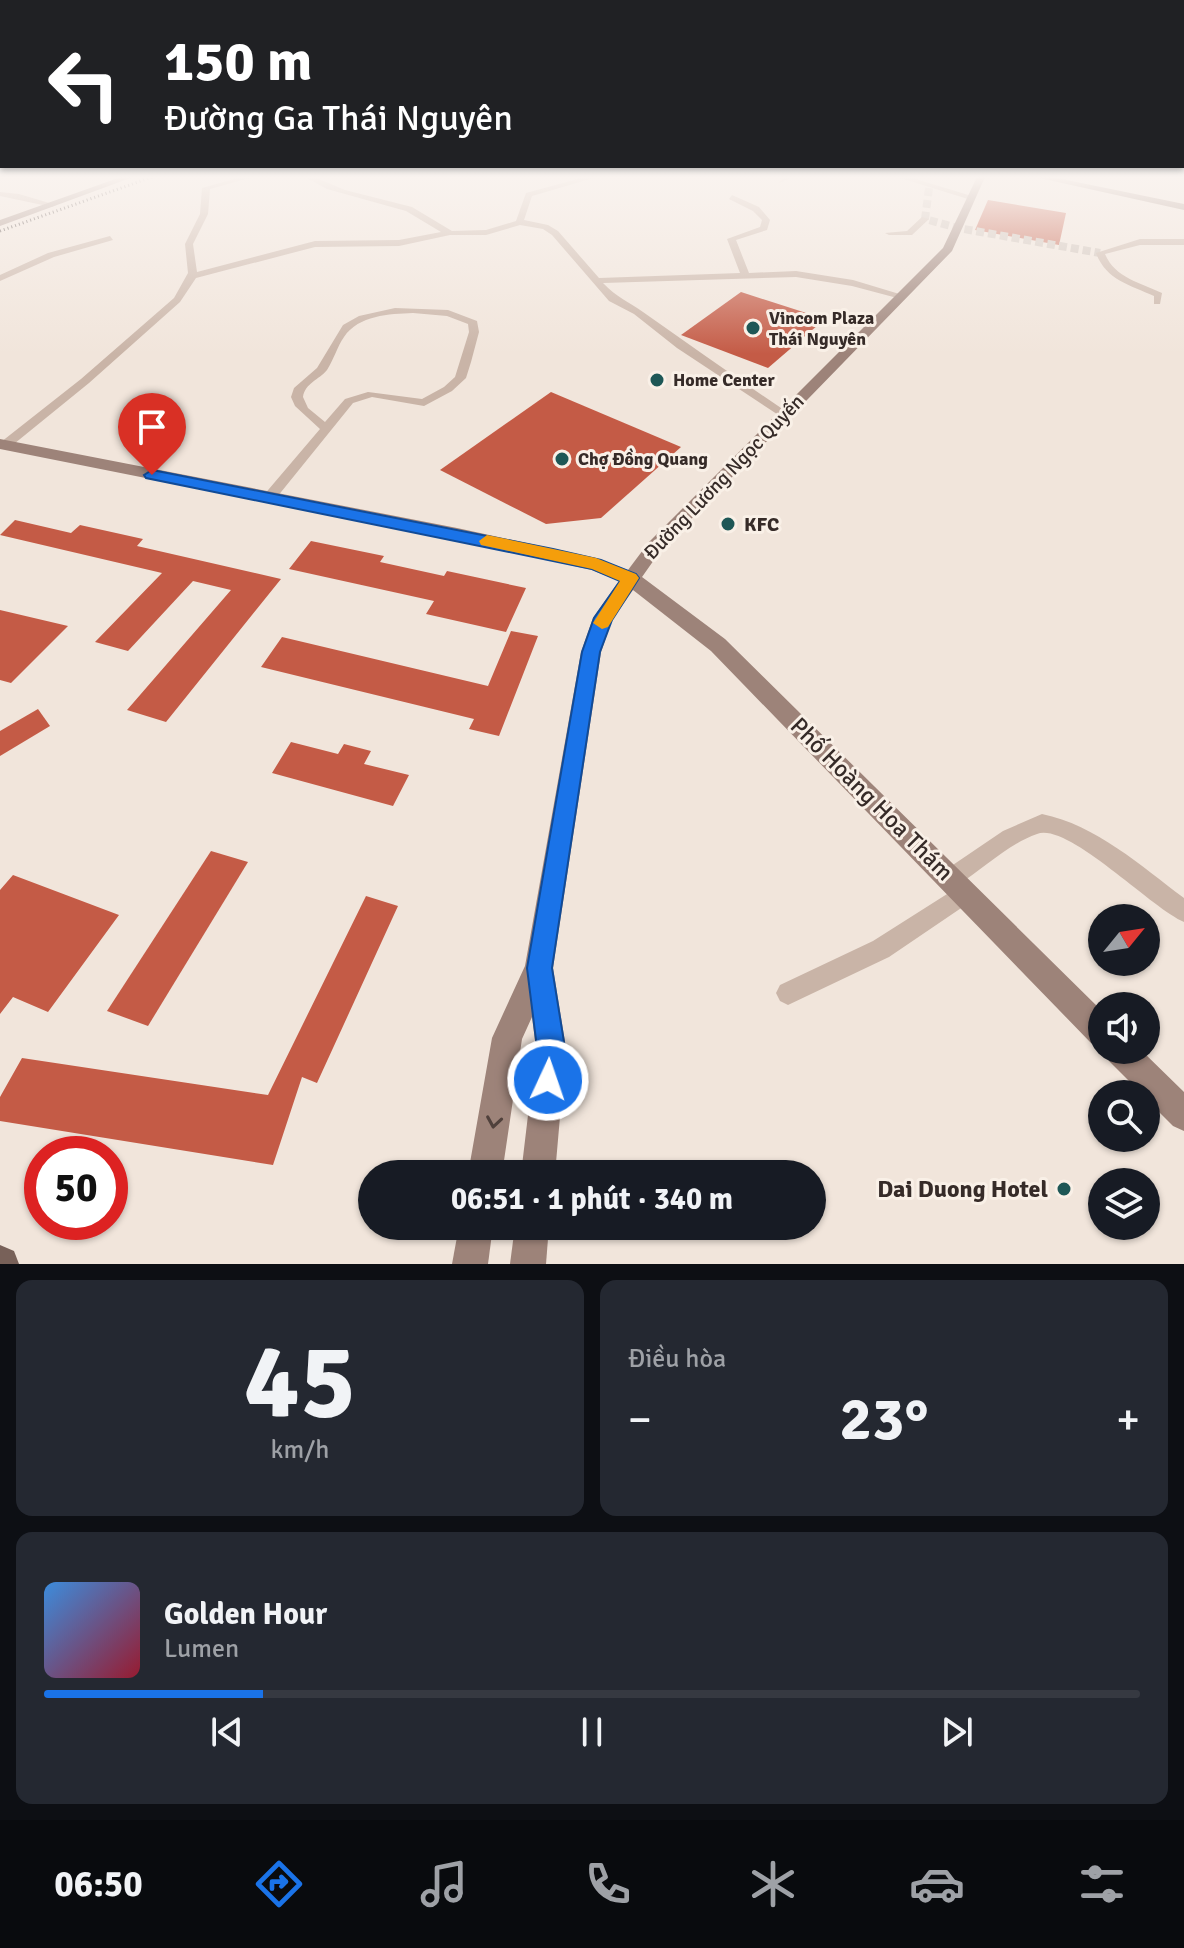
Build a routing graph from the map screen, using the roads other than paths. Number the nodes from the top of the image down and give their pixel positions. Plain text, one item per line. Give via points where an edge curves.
1 (193, 236) edge
2 (434, 236) edge
3 (557, 236) edge
4 (740, 236) edge
5 (954, 236) edge
6 (110, 238) dead end
7 (1184, 242) edge
8 (745, 274) junction
9 (194, 276) junction
10 (0, 278) edge
11 (594, 281) junction
12 (901, 296) junction
13 (1157, 302) dead end
14 (783, 414) junction
15 (326, 428) junction
16 (3, 444) edge
17 (268, 499) junction
18 (630, 578) junction
19 (959, 886) junction
20 (1184, 911) edge
21 (539, 968) junction
22 (788, 993) dead end
23 (1088, 1018) edge
24 (1134, 1064) edge
25 (1184, 1115) edge
26 (487, 1160) edge
27 (539, 1160) edge
28 (474, 1240) edge
29 (531, 1240) edge
30 (470, 1264) edge
31 (528, 1264) edge

1 - 9 street via 189,244
2 - 9 street via 399,243 315,244
3 - 11 street
4 - 8 street via 731,239
5 - 12 main road, Đường Lương Ngọc Quyến via 948,249
6 - 10 street via 51,255
7 - 13 street via 1140,242 1100,253 1117,277 1159,295
8 - 11 street
8 - 12 street via 812,275
9 - 16 street via 177,300 85,381
11 - 14 street via 612,299
12 - 14 main road, Đường Lương Ngọc Quyến
14 - 18 main road, Đường Lương Ngọc Quyến
15 - 15 street via 354,397 372,394 418,403 448,389 463,370 473,323 457,314 414,311 350,324 322,369 298,390 301,407
15 - 17 street
16 - 17 main road, Phố Hoàng Hoa Thám
17 - 18 main road, Phố Hoàng Hoa Thám via 596,564
18 - 19 main road, Phố Hoàng Hoa Thám via 718,645
18 - 21 main road, Đường Lương Ngọc Quyến via 603,618 591,652
19 - 20 street via 1026,829 1041,823 1067,830
19 - 22 street via 881,949
19 - 23 main road, Phố Hoàng Hoa Thám
21 -> 26 main road, Đường Lương Ngọc Quyến via 507,1038
21 - 27 main road, Đường Lương Ngọc Quyến via 551,1048
24 - 25 main road
28 - 30 main road
29 - 31 main road

